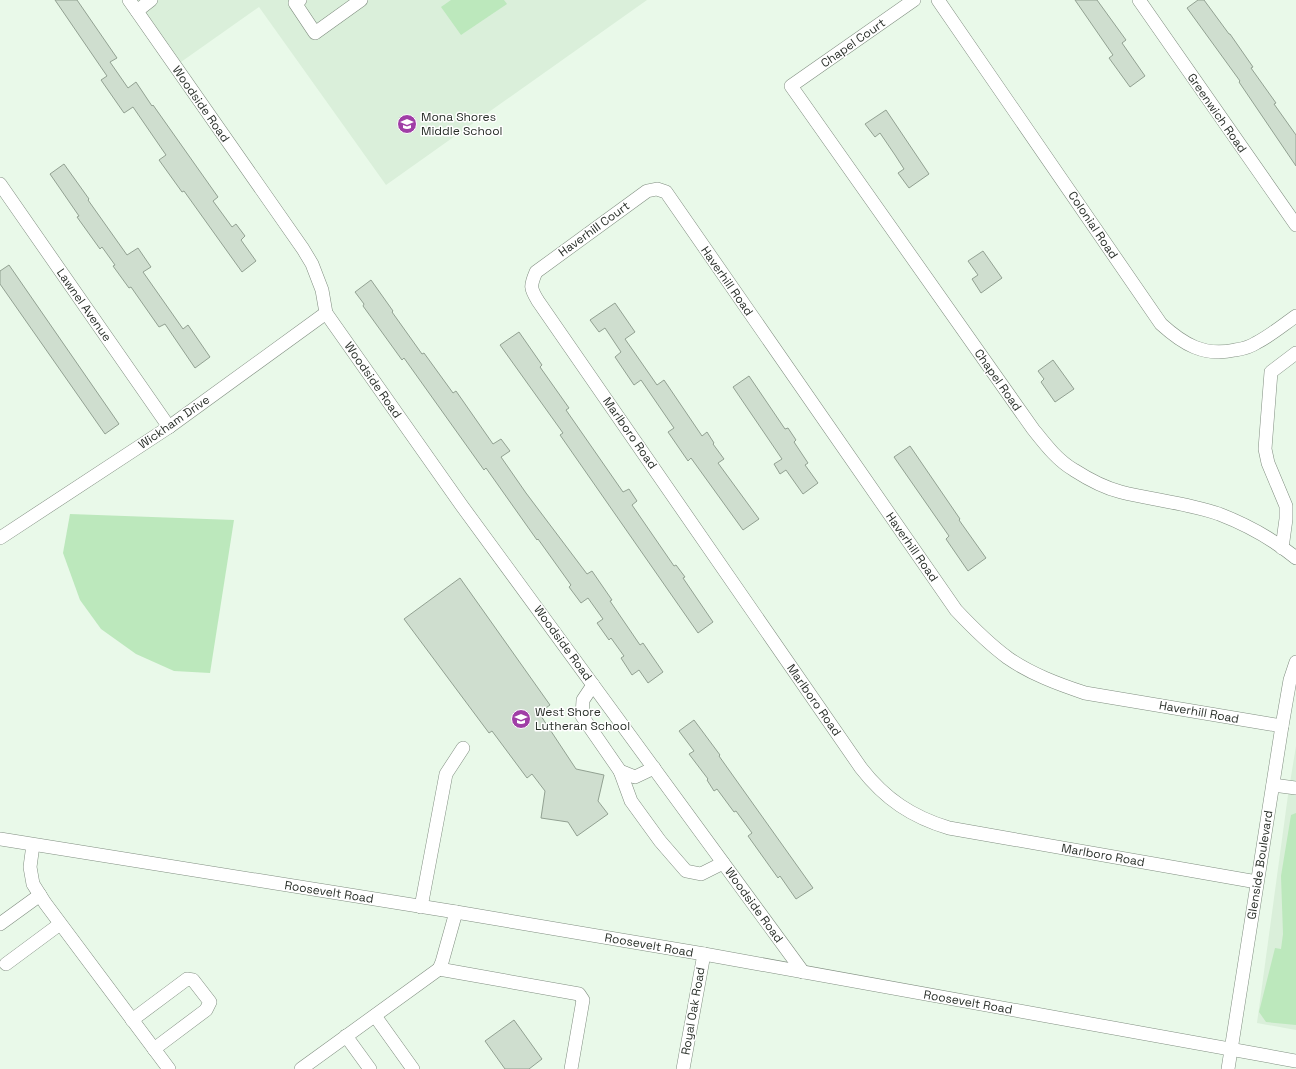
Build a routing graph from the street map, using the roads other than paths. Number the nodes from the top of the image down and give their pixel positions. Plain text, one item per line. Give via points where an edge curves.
1 (129, 0) edge
2 (151, 0) edge
3 (300, 0) edge
4 (361, 0) edge
5 (914, 0) edge
6 (938, 0) edge
7 (1139, 0) edge
8 (137, 11) junction
9 (791, 86) joint
10 (0, 184) edge
11 (666, 192) joint
12 (1296, 225) edge
13 (531, 284) joint
14 (326, 313) junction
15 (1296, 316) edge
16 (1296, 353) edge
17 (169, 427) junction
18 (0, 538) edge
19 (1282, 548) junction
20 (1296, 558) edge
21 (1296, 662) edge
22 (593, 685) junction
23 (1282, 726) junction
24 (463, 748) dead end
25 (654, 768) junction
26 (620, 771) junction
27 (1273, 785) junction
28 (1296, 788) edge
29 (0, 839) edge
30 (33, 845) junction
31 (723, 863) junction
32 (1257, 882) junction
33 (40, 895) junction
34 (421, 907) junction
35 (456, 912) junction
36 (0, 924) edge
37 (60, 924) junction
38 (704, 954) junction
39 (6, 964) dead end
40 (440, 969) junction
41 (803, 972) junction
42 (375, 1016) junction
43 (132, 1020) junction
44 (346, 1036) junction
45 (154, 1049) junction
46 (1232, 1050) junction
47 (1296, 1061) edge
48 (163, 1067) edge
49 (301, 1069) edge
50 (370, 1069) edge
51 (413, 1069) edge
52 (571, 1069) edge
53 (683, 1069) edge
54 (1228, 1069) edge

1 - 8 street, Woodside Road
2 - 8 street
3 - 4 street via 295,3 316,33
5 - 9 street, Chapel Court
6 - 15 street, Colonial Road via 1161,324 1170,332 1191,346 1208,352 1224,353 1255,344
7 - 12 street, Greenwich Road
8 - 14 street, Woodside Road via 303,249 322,290
9 - 19 street, Chapel Road via 1033,430 1053,453 1073,470 1120,492 1219,514 1258,532
10 - 17 street, Lawnel Avenue
11 - 13 street, Haverhill Court via 657,189 647,191 536,272
11 - 23 street, Haverhill Road via 956,610 976,632 1009,659 1055,683 1085,692
13 - 32 street, Marlboro Road via 538,301 861,768 888,797 912,813 949,828
14 - 17 street, Wickham Drive
14 - 22 street, Woodside Road via 462,506
16 - 19 street via 1271,372 1265,450 1286,506
17 - 18 street, Wickham Drive
19 - 20 street, Chapel Road
21 - 23 street, Glenside Boulevard via 1290,680
22 - 25 street, Woodside Road
22 - 26 street via 583,700 582,716
23 - 27 street, Glenside Boulevard
24 - 34 street via 446,774
25 - 26 street via 635,777
25 - 31 street, Woodside Road
26 - 31 street via 632,801 660,841 686,871 701,874
27 - 28 street
27 - 32 street, Glenside Boulevard
29 - 30 street, Roosevelt Road
30 - 33 street via 30,867 33,884
30 - 34 street, Roosevelt Road
31 - 41 street, Woodside Road
32 - 46 street, Glenside Boulevard
33 - 36 street
33 - 37 street
34 - 35 street, Roosevelt Road
35 - 38 street, Roosevelt Road
35 - 40 street
37 - 39 street
37 - 43 street
38 - 41 street, Roosevelt Road
38 - 53 street, Royal Oak Road
40 - 42 street
40 - 52 street via 580,994 583,1000
41 - 46 street, Roosevelt Road
42 - 44 street
42 - 51 street
43 - 45 street
43 - 45 street via 187,979 193,980 206,996 210,1002 206,1010
44 - 49 street
44 - 50 street
45 - 48 street
46 - 47 street, Roosevelt Road
46 - 54 street, Glenside Boulevard

